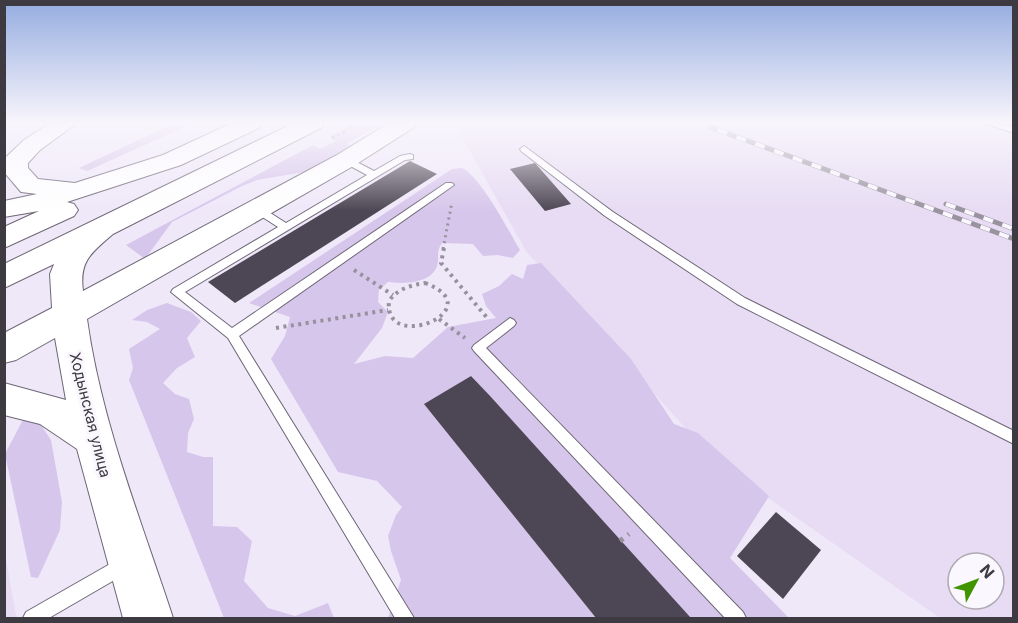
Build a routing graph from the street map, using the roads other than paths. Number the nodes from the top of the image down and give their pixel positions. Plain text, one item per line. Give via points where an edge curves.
1 (24, 152) edge
2 (189, 152) edge
3 (255, 152) edge
4 (359, 152) edge
5 (528, 152) edge
6 (410, 158) dead end
7 (172, 160) junction
8 (346, 160) junction
9 (374, 175) junction
10 (449, 185) dead end
11 (83, 188) junction
12 (35, 204) junction
13 (4, 209) edge
14 (257, 209) junction
15 (4, 217) edge
16 (108, 224) junction
17 (285, 227) junction
18 (4, 239) edge
19 (7, 276) edge
20 (70, 314) junction
21 (510, 323) dead end
22 (232, 335) junction
23 (4, 350) edge
24 (4, 399) edge
25 (1014, 438) edge
26 (94, 439) junction
27 (131, 561) junction
28 (32, 618) edge
29 (148, 618) edge
30 (405, 618) edge
31 (737, 618) edge

1 - 11 main road via 15,162 16,170 30,186
2 - 7 main road
3 - 16 main road
4 - 8 main road
5 - 25 lane via 609,214 741,301
6 - 9 lane
7 - 11 main road
7 - 18 main road
8 - 9 lane
8 - 14 main road
9 - 17 lane
10 - 22 lane
11 - 12 main road
12 - 13 main road
12 - 15 lane
14 - 17 lane
14 - 20 main road
16 - 19 main road
16 - 20 main road, Ходынская улица via 77,249 70,260 65,274
17 - 22 lane via 177,292
20 - 23 main road
20 - 26 main road, Ходынская улица via 73,347
21 - 31 lane via 478,348
22 - 30 lane
24 - 26 main road via 51,411
26 - 27 main road, Ходынская улица
27 - 28 lane
27 - 29 main road, Ходынская улица

